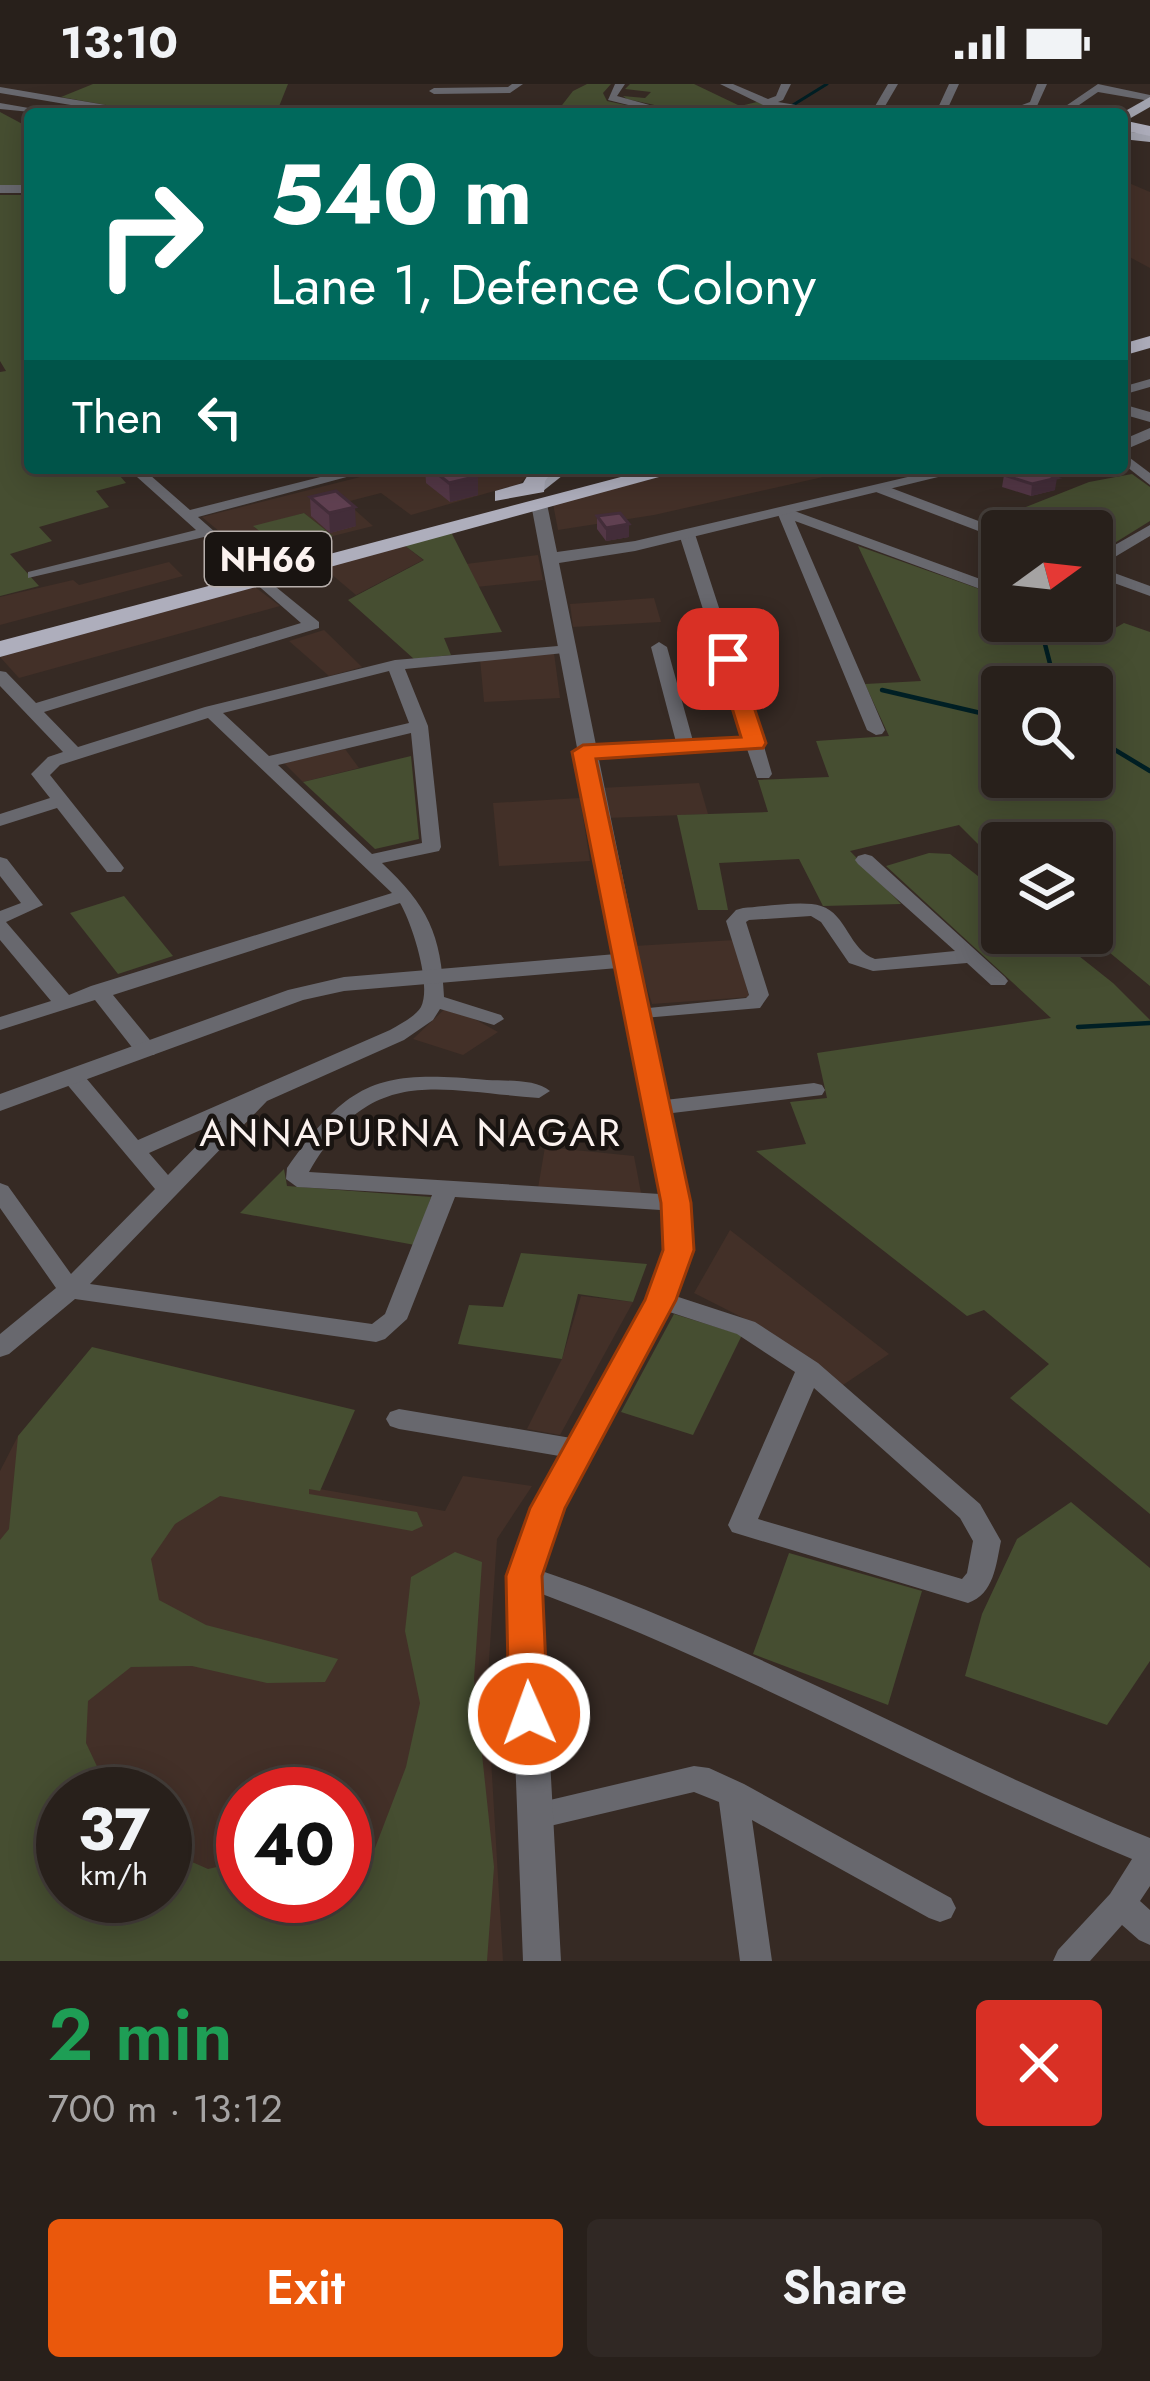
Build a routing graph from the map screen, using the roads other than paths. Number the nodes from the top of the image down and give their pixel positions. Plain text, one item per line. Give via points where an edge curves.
1 (518, 84) edge
2 (620, 84) edge
3 (725, 84) edge
4 (786, 84) edge
5 (1042, 84) edge
6 (1100, 86) edge
7 (432, 88) edge
8 (0, 90) edge
9 (1150, 103) edge
10 (106, 108) edge
11 (652, 108) edge
12 (762, 108) edge
13 (765, 108) edge
14 (986, 108) edge
15 (1068, 108) edge
16 (1134, 128) edge
17 (141, 474) edge
18 (309, 474) edge
19 (350, 474) edge
20 (634, 474) edge
21 (942, 474) edge
22 (319, 482) junction
23 (540, 486) edge
24 (881, 489) junction
25 (784, 512) junction
26 (187, 515) junction
27 (981, 528) edge
28 (207, 532) junction
29 (1148, 532) edge
30 (687, 534) junction
31 (1113, 554) edge
32 (549, 559) junction
33 (252, 572) junction
34 (34, 575) dead end
35 (1113, 578) edge
36 (981, 584) edge
37 (1150, 591) edge
38 (0, 631) edge
39 (564, 647) junction
40 (659, 647) dead end
41 (0, 649) edge
42 (395, 665) junction
43 (0, 676) edge
44 (32, 710) junction
45 (211, 711) junction
46 (419, 726) junction
47 (876, 730) dead end
48 (754, 743) junction
49 (686, 746) junction
50 (73, 752) junction
51 (583, 752) junction
52 (266, 763) junction
53 (763, 774) dead end
54 (59, 801) junction
55 (0, 820) edge
56 (370, 860) junction
57 (865, 860) dead end
58 (0, 863) edge
59 (114, 868) dead end
60 (405, 895) junction
61 (0, 922) edge
62 (972, 956) junction
63 (627, 960) junction
64 (998, 981) dead end
65 (98, 990) junction
66 (434, 990) junction
67 (63, 1002) junction
68 (639, 1015) junction
69 (494, 1019) dead end
70 (0, 1024) edge
71 (146, 1050) junction
72 (73, 1077) junction
73 (814, 1090) dead end
74 (539, 1091) dead end
75 (259, 1096) junction
76 (0, 1103) edge
77 (656, 1108) junction
78 (135, 1150) junction
79 (446, 1189) junction
80 (169, 1191) junction
81 (3, 1200) edge
82 (676, 1203) junction
83 (70, 1290) junction
84 (661, 1300) junction
85 (0, 1348) edge
86 (809, 1369) junction
87 (399, 1419) dead end
88 (577, 1448) junction
89 (524, 1576) junction
90 (733, 1793) junction
91 (533, 1817) junction
92 (1150, 1856) edge
93 (1120, 1904) junction
94 (940, 1908) dead end
95 (1150, 1930) edge
96 (542, 1961) edge
97 (756, 1961) edge
98 (1069, 1961) edge

1 - 7 street
2 - 11 street via 611,98
3 - 12 street
4 - 13 street
5 - 14 street via 1031,106
6 - 9 street
6 - 15 street
8 - 10 street
9 - 16 main road
17 - 26 street
18 - 22 street
19 - 22 street
20 - 23 highway, NH66
21 - 24 street
22 - 26 street
23 - 32 street
23 - 33 highway, NH66
24 - 25 street
24 - 27 street
25 - 30 street
25 - 36 street
25 - 47 street
26 - 28 street
28 - 33 street
28 - 34 street
29 - 31 street
30 - 32 street
30 - 48 street
32 - 39 street
33 - 38 highway, NH66
33 - 41 highway, NH66
33 - 44 street via 313,625
35 - 37 street
39 - 42 street
39 - 51 street
40 - 49 street
42 - 45 street
42 - 46 street
43 - 44 street
44 - 50 street
45 - 50 street
45 - 52 street
46 - 52 street
46 - 56 street via 432,847
48 - 49 street
48 - 53 street
49 - 51 street
50 - 54 street via 40,774
51 - 63 street
52 - 56 street
54 - 55 street
54 - 59 street
56 - 60 street
57 - 62 street
58 - 61 street via 33,905
60 - 65 street
60 - 66 street via 421,921
61 - 67 street
62 - 64 street
62 - 68 street via 873,965 856,959 815,910 743,914 736,921 760,995 753,1004
63 - 66 street
63 - 68 street
65 - 67 street
65 - 71 street
66 - 69 street
66 - 71 street via 344,984
66 - 75 street via 426,1016 397,1035
67 - 70 street
68 - 77 street
71 - 72 street
72 - 76 street
72 - 78 street
73 - 77 street
74 - 79 street via 381,1088 359,1099 298,1168 297,1179
75 - 78 street
75 - 80 street
77 - 82 street
78 - 80 street
79 - 82 street
79 - 83 street via 395,1319 376,1333
80 - 83 street
81 - 83 street
82 - 84 street via 679,1250
83 - 85 street
84 - 86 street via 746,1328
84 - 88 street
86 - 86 street via 970,1511 987,1540 980,1577 968,1592 742,1525
87 - 88 street
88 - 89 street
89 - 91 street
89 - 92 street via 840,1710
90 - 91 street via 694,1779
90 - 94 street
90 - 97 street
91 - 96 street
92 - 93 street
93 - 95 street
93 - 98 street

